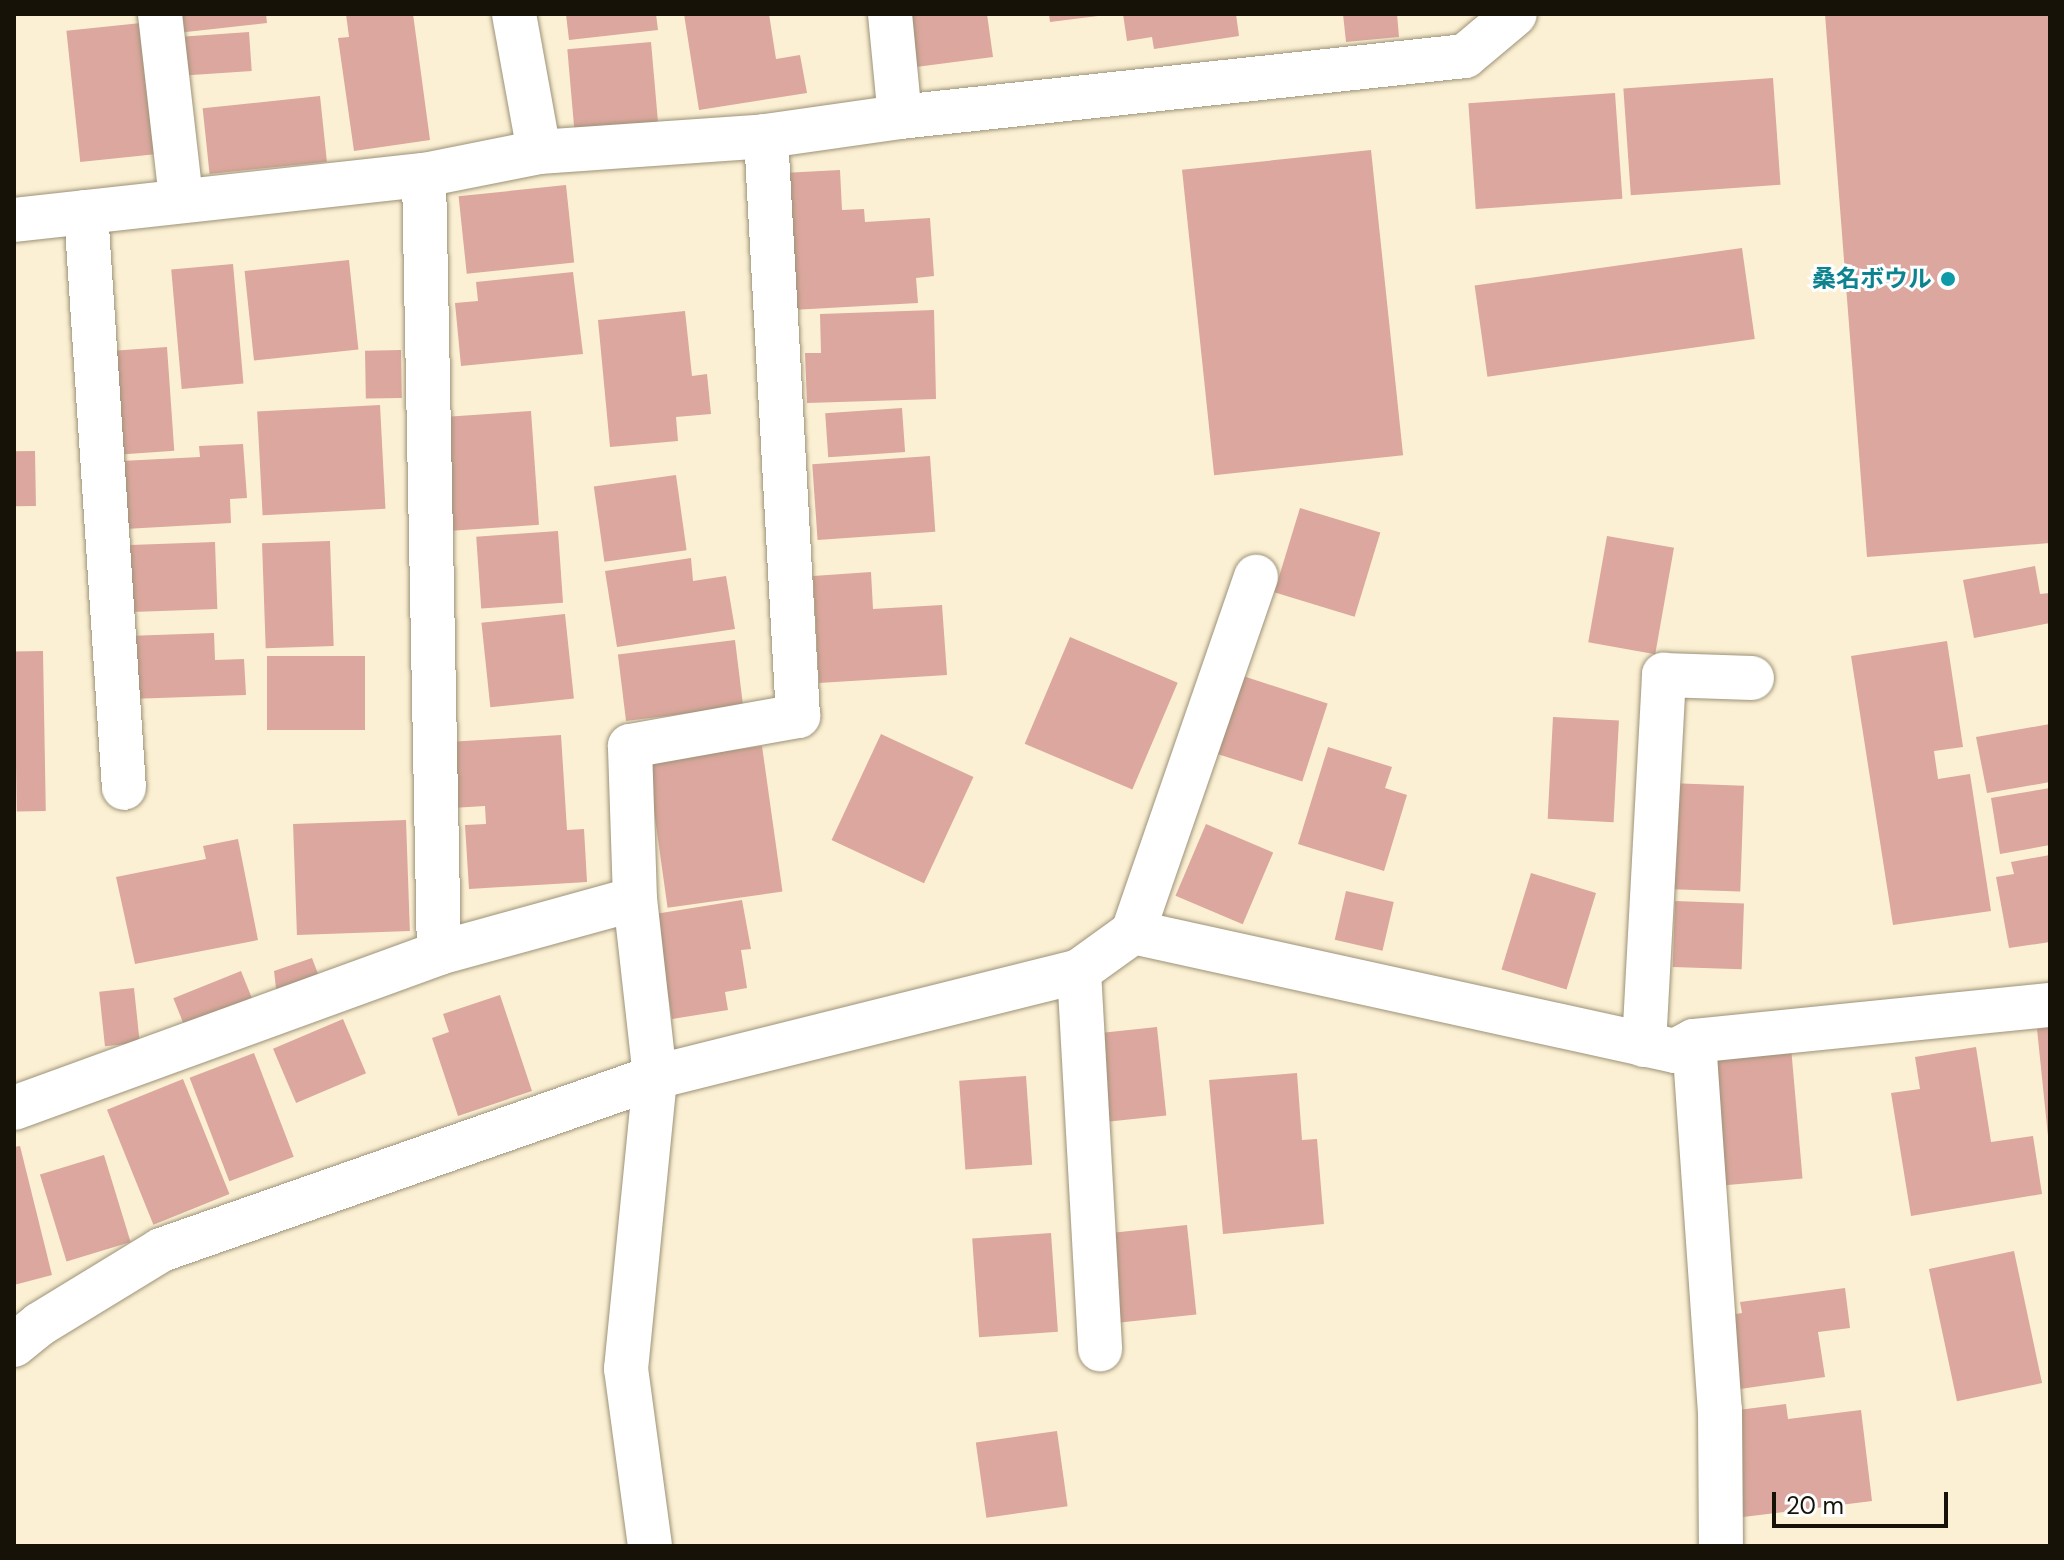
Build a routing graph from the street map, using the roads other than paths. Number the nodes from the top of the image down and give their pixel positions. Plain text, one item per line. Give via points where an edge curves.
1 (160, 14) edge
2 (514, 14) edge
3 (890, 14) edge
4 (1515, 14) edge
5 (900, 117) junction
6 (766, 136) junction
7 (539, 152) junction
8 (424, 175) junction
9 (181, 199) junction
10 (86, 212) junction
11 (14, 220) edge
12 (1256, 577) dead end
13 (1752, 678) dead end
14 (124, 788) dead end
15 (635, 899) junction
16 (1133, 932) junction
17 (439, 953) junction
18 (1079, 971) junction
19 (2050, 1005) edge
20 (1694, 1041) junction
21 (1644, 1045) junction
22 (655, 1077) junction
23 (14, 1108) edge
24 (14, 1345) edge
25 (1100, 1349) dead end
26 (650, 1546) edge
27 (1721, 1546) edge

1 - 9 street
2 - 7 street
3 - 5 street
4 - 5 street via 1465,56
5 - 6 street
6 - 7 street
6 - 15 street via 798,716 630,746
7 - 8 street
8 - 9 street
8 - 17 street
9 - 10 street
10 - 11 street
10 - 14 street
12 - 16 street
13 - 21 street via 1664,675
15 - 17 street
15 - 22 street
16 - 18 street
16 - 21 street
17 - 23 street
18 - 22 street
18 - 25 street
19 - 20 street
20 - 21 street via 1675,1051
20 - 27 street via 1720,1410
22 - 24 street via 161,1250
22 - 26 street via 626,1369

